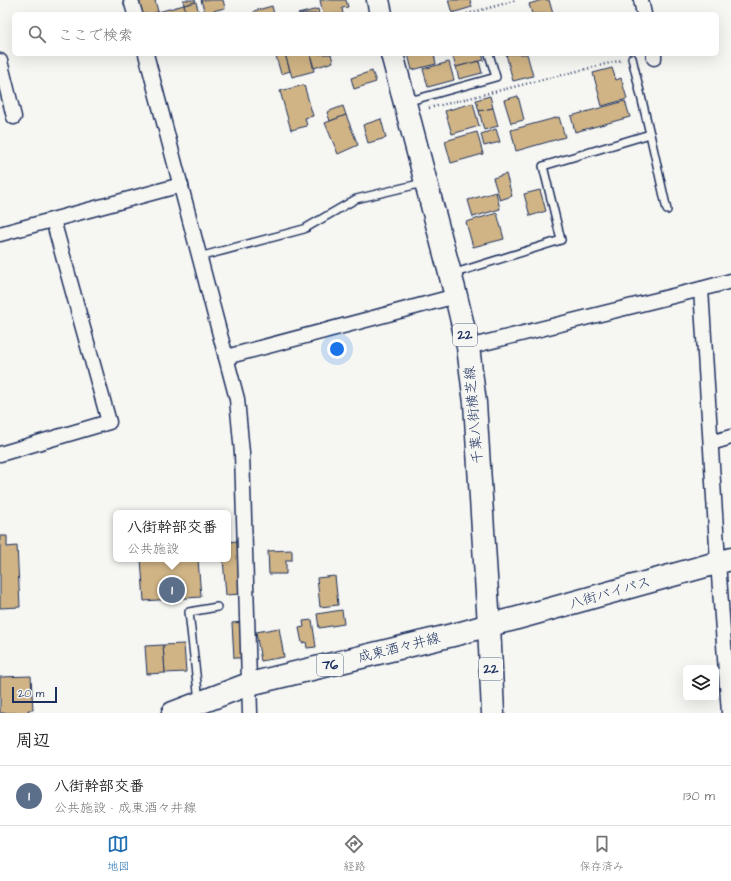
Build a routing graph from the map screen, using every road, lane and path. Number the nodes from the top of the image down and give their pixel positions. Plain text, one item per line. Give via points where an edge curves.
1 (131, 0) edge
2 (378, 0) edge
3 (518, 0) edge
4 (641, 0) edge
5 (134, 12) edge
6 (381, 12) edge
7 (474, 12) edge
8 (644, 12) edge
9 (147, 56) edge
10 (393, 56) edge
11 (490, 56) edge
12 (632, 58) joint
13 (0, 61) edge
14 (406, 108) junction
15 (14, 117) dead end
16 (650, 134) junction
17 (425, 183) junction
18 (181, 185) junction
19 (667, 210) dead end
20 (53, 220) junction
21 (0, 234) edge
22 (199, 257) junction
23 (450, 274) junction
24 (731, 281) edge
25 (701, 289) junction
26 (456, 296) junction
27 (468, 347) junction
28 (226, 357) junction
29 (731, 437) edge
30 (711, 443) junction
31 (0, 454) edge
32 (725, 561) edge
33 (218, 607) dead end
34 (489, 625) junction
35 (249, 684) junction
36 (200, 703) junction
37 (173, 713) edge
38 (250, 713) edge
39 (493, 713) edge
40 (729, 713) edge

1 - 5 street
2 - 6 main road
3 - 7 path
4 - 8 street
9 - 18 street
10 - 14 main road, 千葉八街横芝線 / 22
11 - 14 lane via 496,76
12 - 14 path
12 - 16 lane
13 - 15 street
14 - 17 main road, 千葉八街横芝線 / 22
16 - 19 lane
16 - 23 lane via 543,166 561,240
17 - 22 lane via 356,200 304,229
17 - 23 main road, 千葉八街横芝線 / 22
18 - 20 street
18 - 22 street
20 - 21 street
20 - 31 street via 109,422
22 - 28 street
23 - 26 main road, 千葉八街横芝線 / 22
24 - 25 street
25 - 27 street
25 - 30 street
26 - 27 main road, 千葉八街横芝線 / 22
26 - 28 street
27 - 34 main road, 千葉八街横芝線 / 22 via 475,403
28 - 35 street via 237,399 242,453
29 - 30 street
30 - 32 street
32 - 34 main road, 八街バイパス / 76
32 - 40 street
33 - 36 lane via 189,612
34 - 35 main road, 成東酒々井線 / 76
34 - 39 main road, 千葉八街横芝線 / 22
35 - 36 main road, 成東酒々井線 / 76
35 - 38 street
36 - 37 main road, 成東酒々井線 / 76

